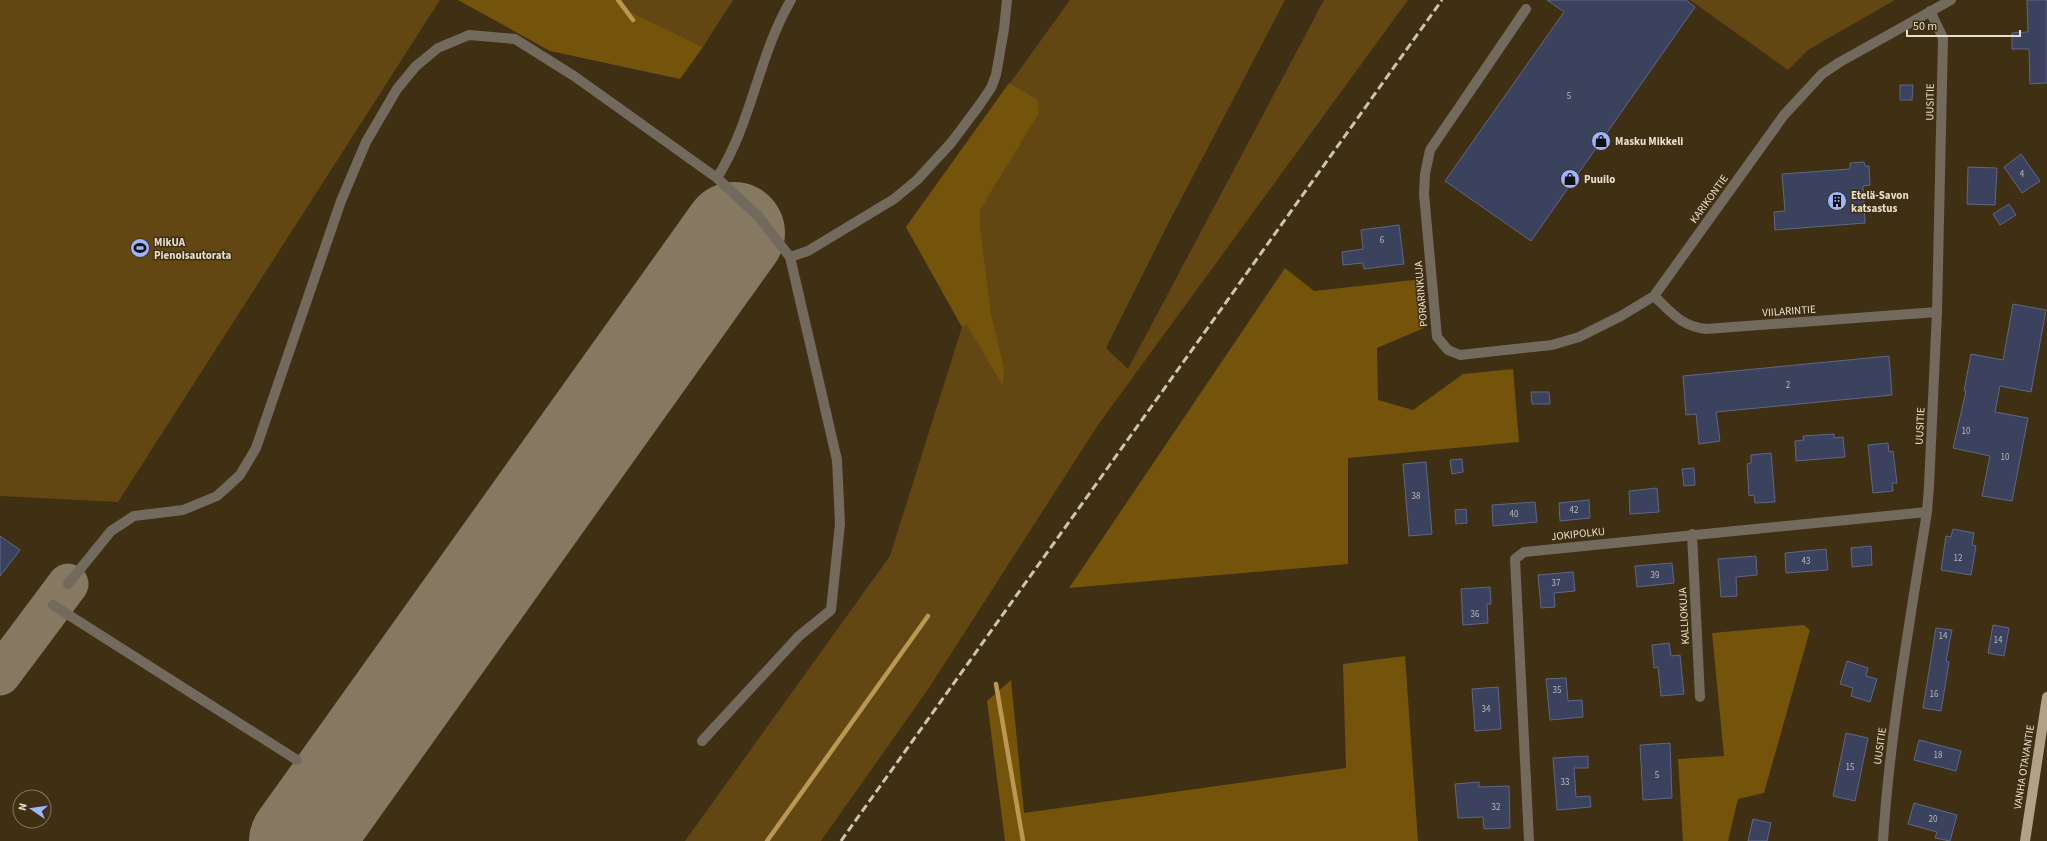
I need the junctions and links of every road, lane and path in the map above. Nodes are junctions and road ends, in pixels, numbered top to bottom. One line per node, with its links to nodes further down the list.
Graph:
1 (791, 0): 7 (street)
2 (1006, 0): 8 (street)
3 (1951, 0): 4 (street, KARIKONTIE)
4 (1940, 2): 6 (street, KARIKONTIE)
5 (1526, 10): 11 (street, PORARINKUJA)
6 (1930, 11): 9 (street, KARIKONTIE); 10 (street, UUSITIE)
7 (717, 178): 8 (street); 14 (street)
8 (790, 257): 18 (street)
9 (1654, 296): 10 (street, VIILARINTIE); 11 (street, KARIKONTIE)
10 (1937, 312): 12 (street, UUSITIE)
11 (1460, 355)
12 (1927, 512): 13 (street, JOKIPOLKU); 21 (street, UUSITIE)
13 (1692, 534): 16 (street, KALLIOKUJA); 20 (street, JOKIPOLKU)
14 (68, 584)
15 (52, 605): 19 (street)
16 (1700, 697)
17 (2047, 697): 22 (main road, VANHA OTAVANTIE)
18 (702, 741)
19 (296, 760)
20 (1529, 841)
21 (1883, 841)
22 (2025, 841)

